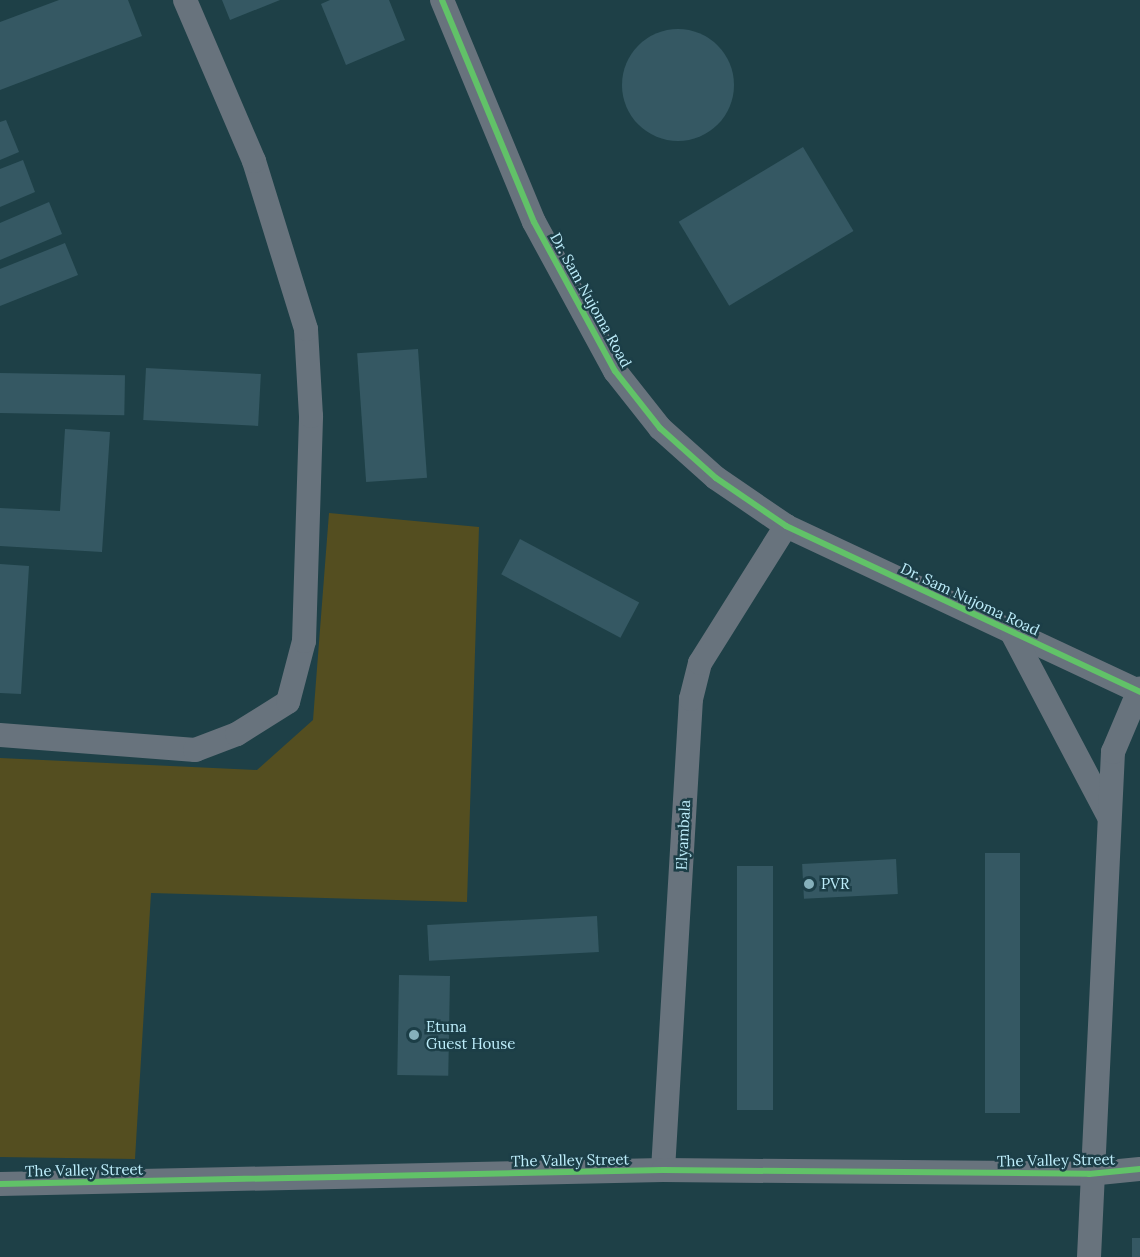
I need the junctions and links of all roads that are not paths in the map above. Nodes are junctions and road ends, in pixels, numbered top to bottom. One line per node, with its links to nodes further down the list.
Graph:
1 (185, 0): 6 (street)
2 (442, 0): 3 (street, Dr. Sam Nujoma Road)
3 (786, 526): 4 (street, Dr. Sam Nujoma Road); 9 (street, Elyambala)
4 (1012, 633): 5 (street, Dr. Sam Nujoma Road); 7 (street)
5 (1140, 690): 7 (street)
6 (0, 735)
7 (1108, 815): 10 (street)
8 (1140, 1169): 10 (street, The Valley Street)
9 (663, 1170): 10 (street, The Valley Street); 11 (street, The Valley Street)
10 (1089, 1174): 12 (street)
11 (0, 1184)
12 (1089, 1257)

